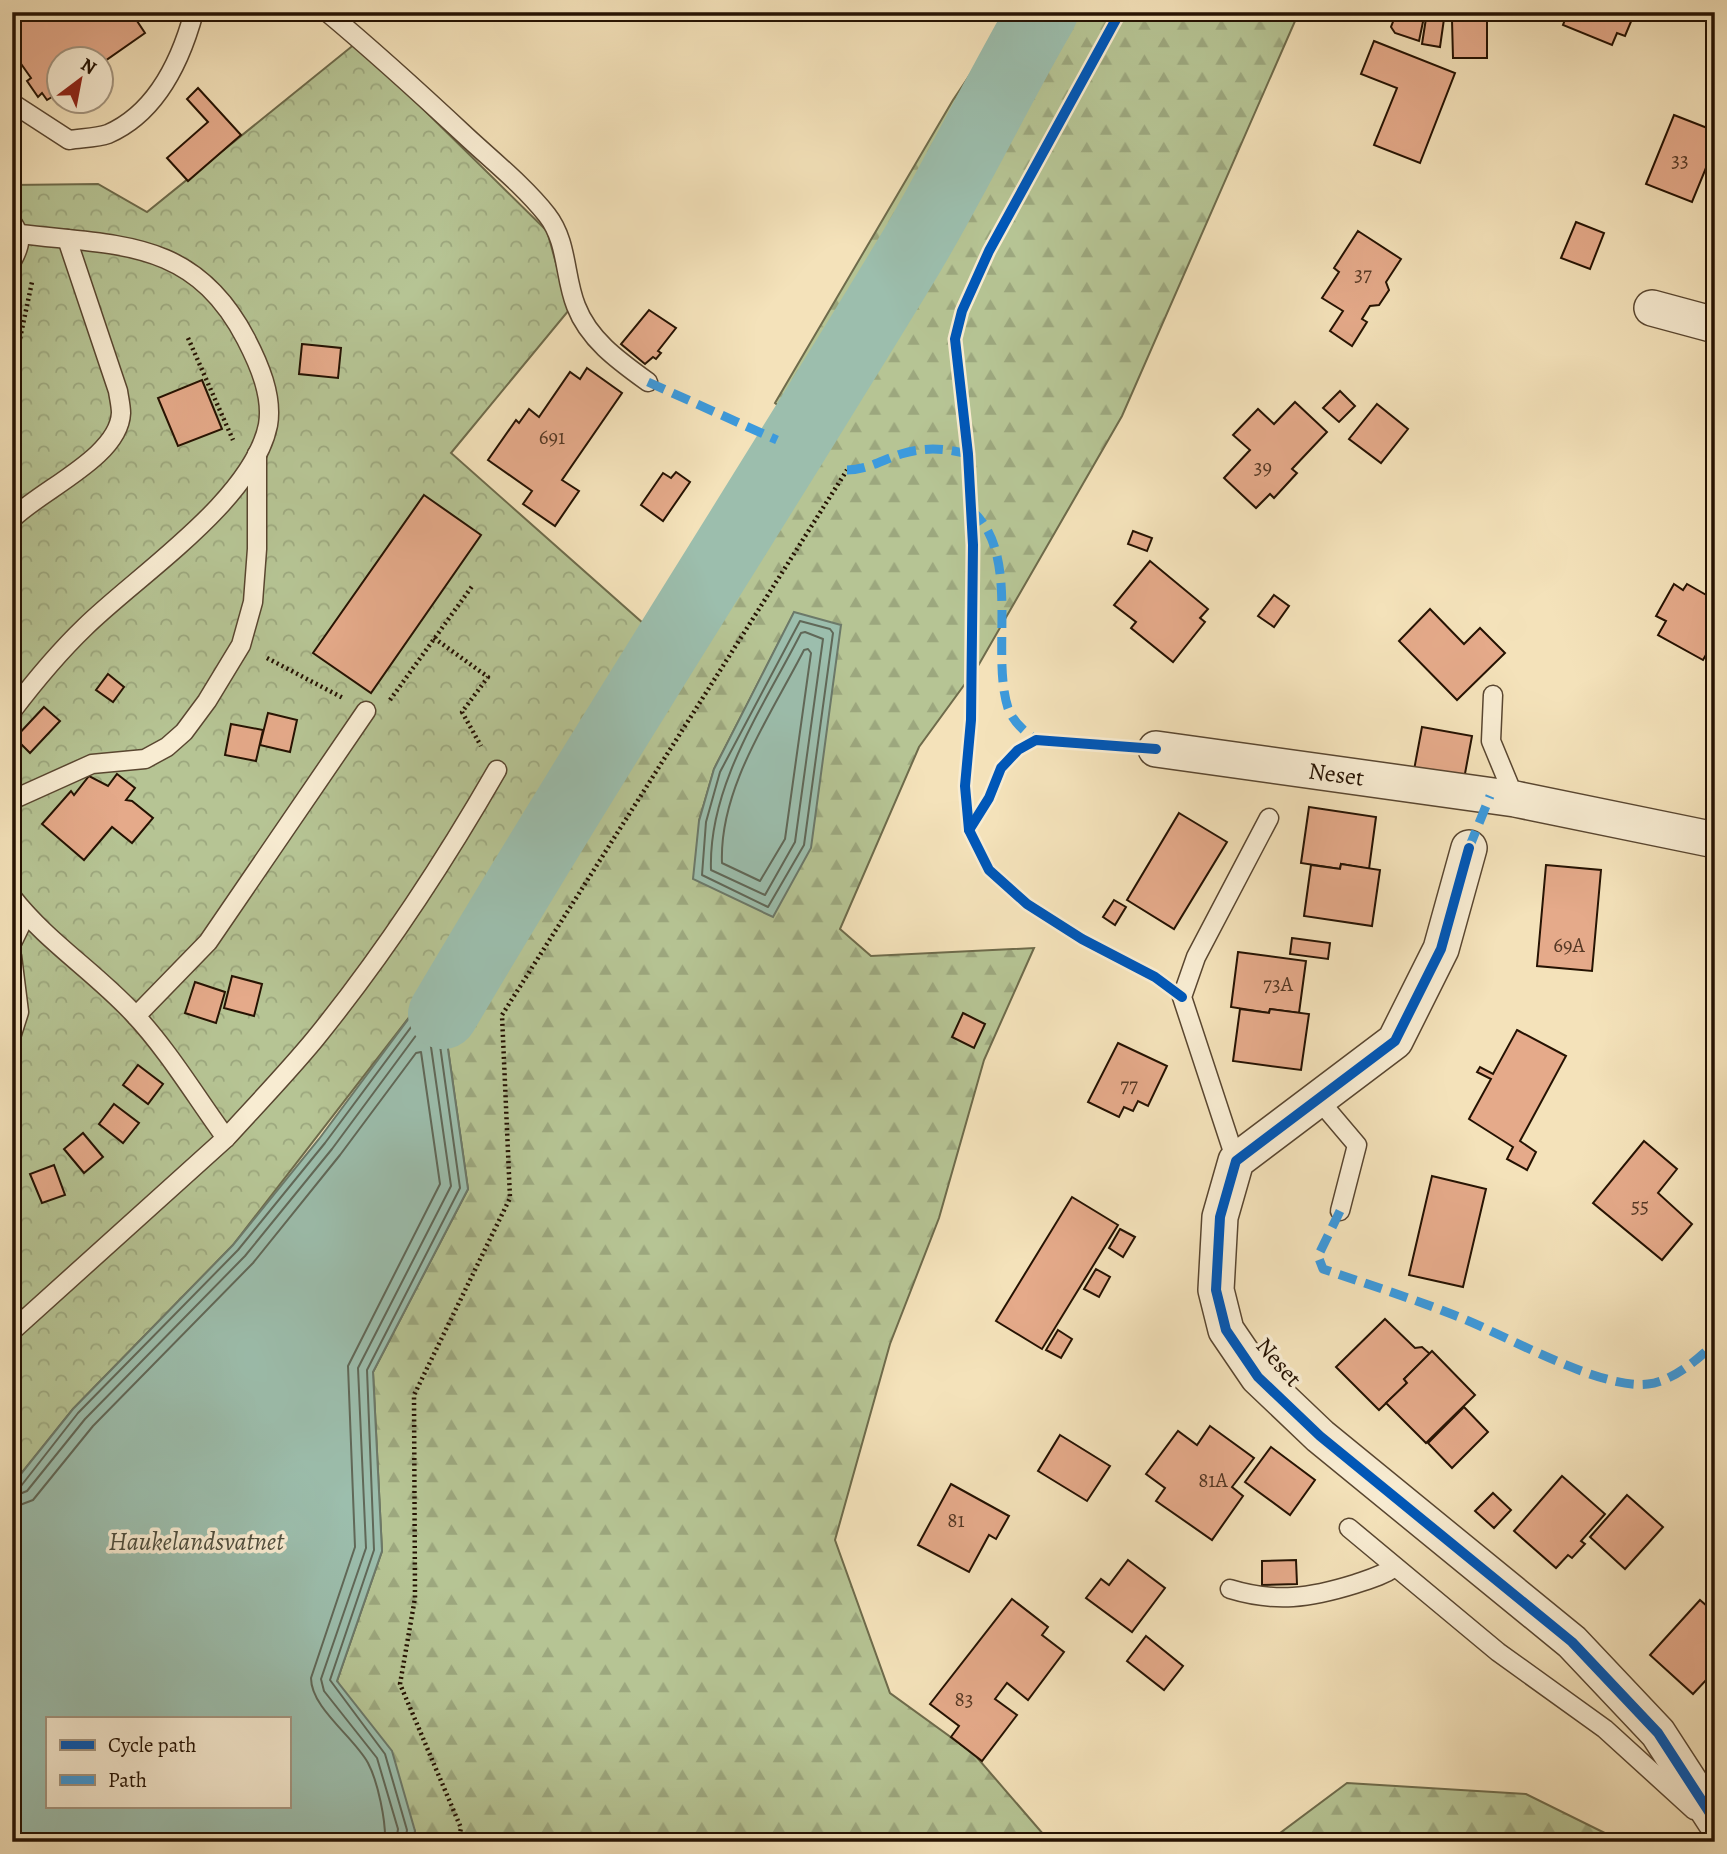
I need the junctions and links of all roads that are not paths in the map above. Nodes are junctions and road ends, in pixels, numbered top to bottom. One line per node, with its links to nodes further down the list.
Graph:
1 (194, 12): 3 (lane)
2 (327, 12): 9 (lane)
3 (12, 103)
4 (16, 228): 5 (lane); 6 (lane)
5 (67, 239): 10 (lane); 11 (lane)
6 (12, 261)
7 (1652, 308): 8 (street)
8 (1715, 325)
9 (648, 382)
10 (257, 454): 13 (lane); 18 (lane)
11 (12, 519)
12 (1493, 695): 17 (lane)
13 (12, 711)
14 (366, 711): 26 (lane)
15 (1156, 749): 17 (street, Neset)
16 (497, 770): 29 (lane)
17 (1516, 799): 20 (street, Neset)
18 (12, 800)
19 (1269, 818): 30 (lane)
20 (1715, 841)
21 (1469, 848): 28 (street)
22 (12, 897): 23 (lane)
23 (26, 914): 24 (lane); 26 (lane)
24 (12, 943)
25 (12, 956): 27 (lane)
26 (136, 1016): 29 (lane)
27 (12, 1034)
28 (1318, 1099): 30 (street); 31 (lane)
29 (226, 1138): 32 (lane)
30 (1236, 1161): 36 (street, Neset)
31 (1340, 1211)
32 (12, 1331)
33 (1349, 1528): 34 (lane)
34 (1395, 1567): 35 (lane); 37 (lane)
35 (1230, 1589)
36 (1715, 1821)
37 (1715, 1828)

